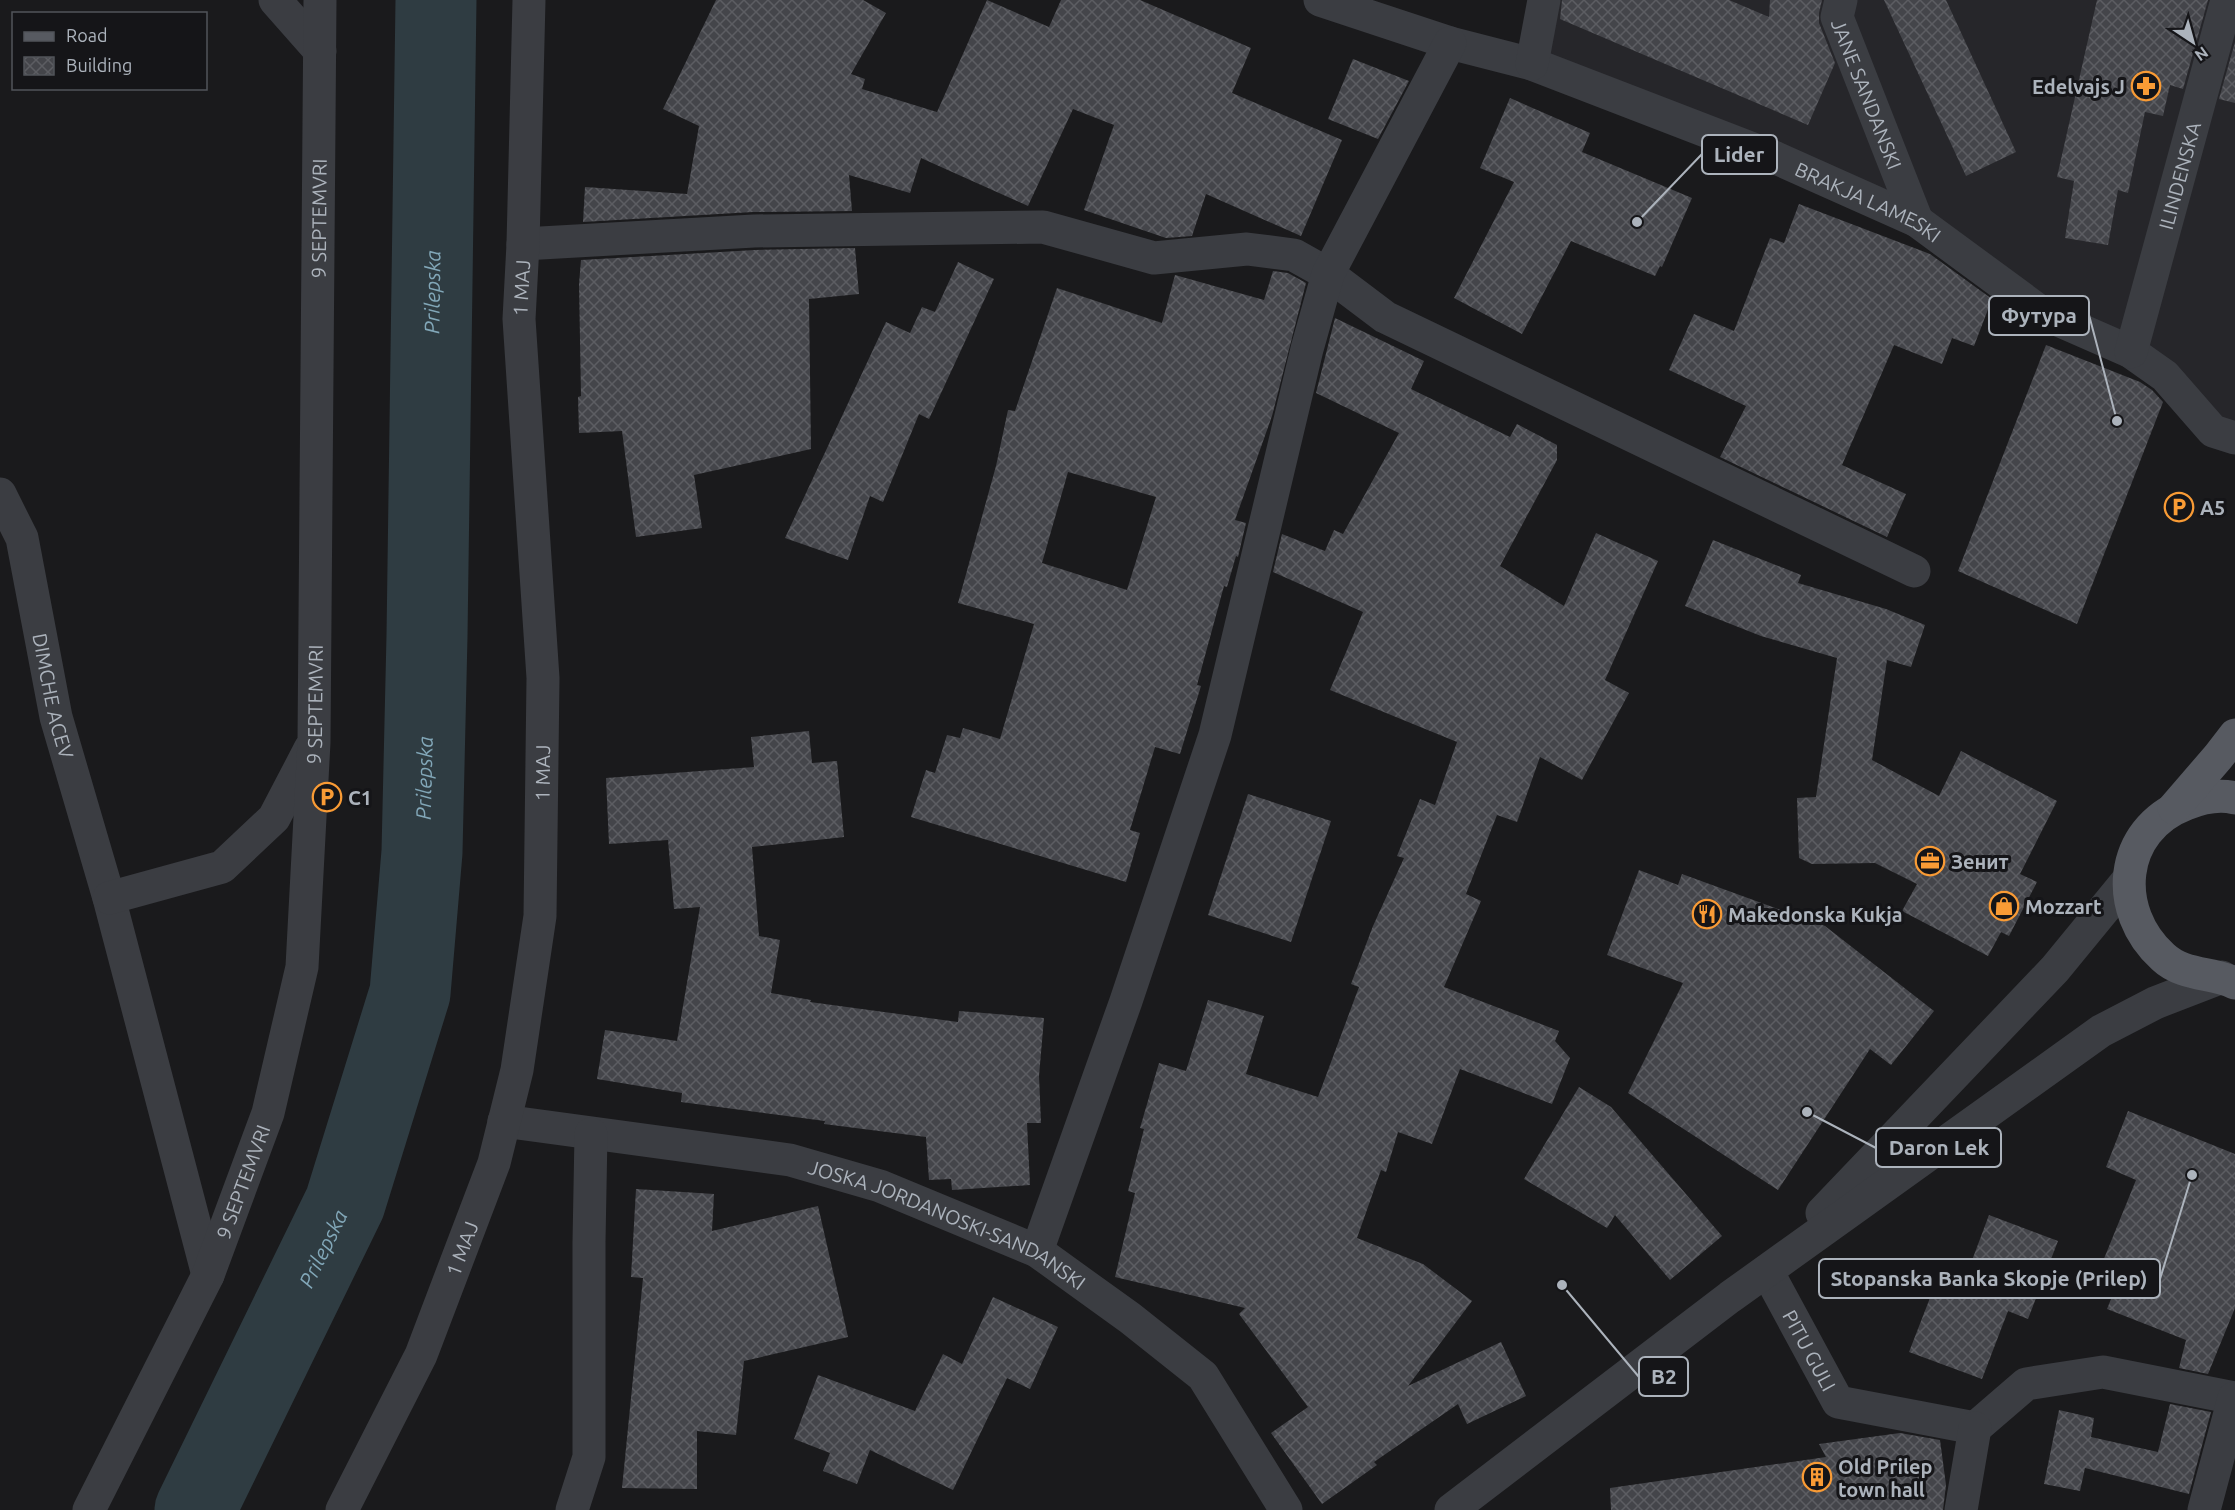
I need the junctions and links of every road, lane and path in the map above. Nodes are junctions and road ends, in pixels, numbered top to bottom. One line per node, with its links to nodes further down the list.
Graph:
1 (275, 0): 9 (street)
2 (320, 0): 9 (street, 9 SEPTEMVRI)
3 (529, 0): 12 (street, 1 MAJ)
4 (1320, 0): 8 (street, BRAKJA LAMESKI)
5 (1544, 0): 10 (street)
6 (1841, 0): 11 (street, JANE SANDANSKI)
7 (2227, 0): 14 (street, ILINDENSKA)
8 (1450, 44): 10 (street, BRAKJA LAMESKI); 13 (street)
9 (320, 51): 19 (street, 9 SEPTEMVRI)
10 (1532, 64): 11 (street, BRAKJA LAMESKI)
11 (1917, 221): 14 (street, BRAKJA LAMESKI)
12 (524, 244): 13 (street); 25 (street, 1 MAJ)
13 (1328, 274): 17 (street); 27 (street)
14 (2131, 352): 15 (street, BRAKJA LAMESKI)
15 (2235, 438)
16 (0, 494): 23 (street, DIMCHE ACEV)
17 (1914, 571)
18 (2235, 735): 21 (main road)
19 (314, 742): 23 (street); 29 (street, 9 SEPTEMVRI)
20 (2235, 798): 21 (main road)
21 (2173, 809): 22 (main road)
22 (2128, 880): 24 (main road); 28 (street)
23 (109, 898): 29 (street, DIMCHE ACEV)
24 (2231, 978): 28 (street)
25 (504, 1121): 26 (street, JOSKA JORDANOSKI-SANDANSKI); 33 (street, 1 MAJ)
26 (591, 1134): 27 (street, JOSKA JORDANOSKI-SANDANSKI); 34 (street)
27 (1037, 1251): 35 (street, JOSKA JORDANOSKI-SANDANSKI)
28 (1767, 1271): 31 (street, PITU GULI); 36 (street)
29 (208, 1275): 32 (street, 9 SEPTEMVRI)
30 (2234, 1398): 31 (street); 38 (street)
31 (1975, 1428): 37 (street)
32 (89, 1510)
33 (342, 1510)
34 (572, 1510)
35 (1286, 1510)
36 (1451, 1510)
37 (1961, 1510)
38 (2204, 1510)

